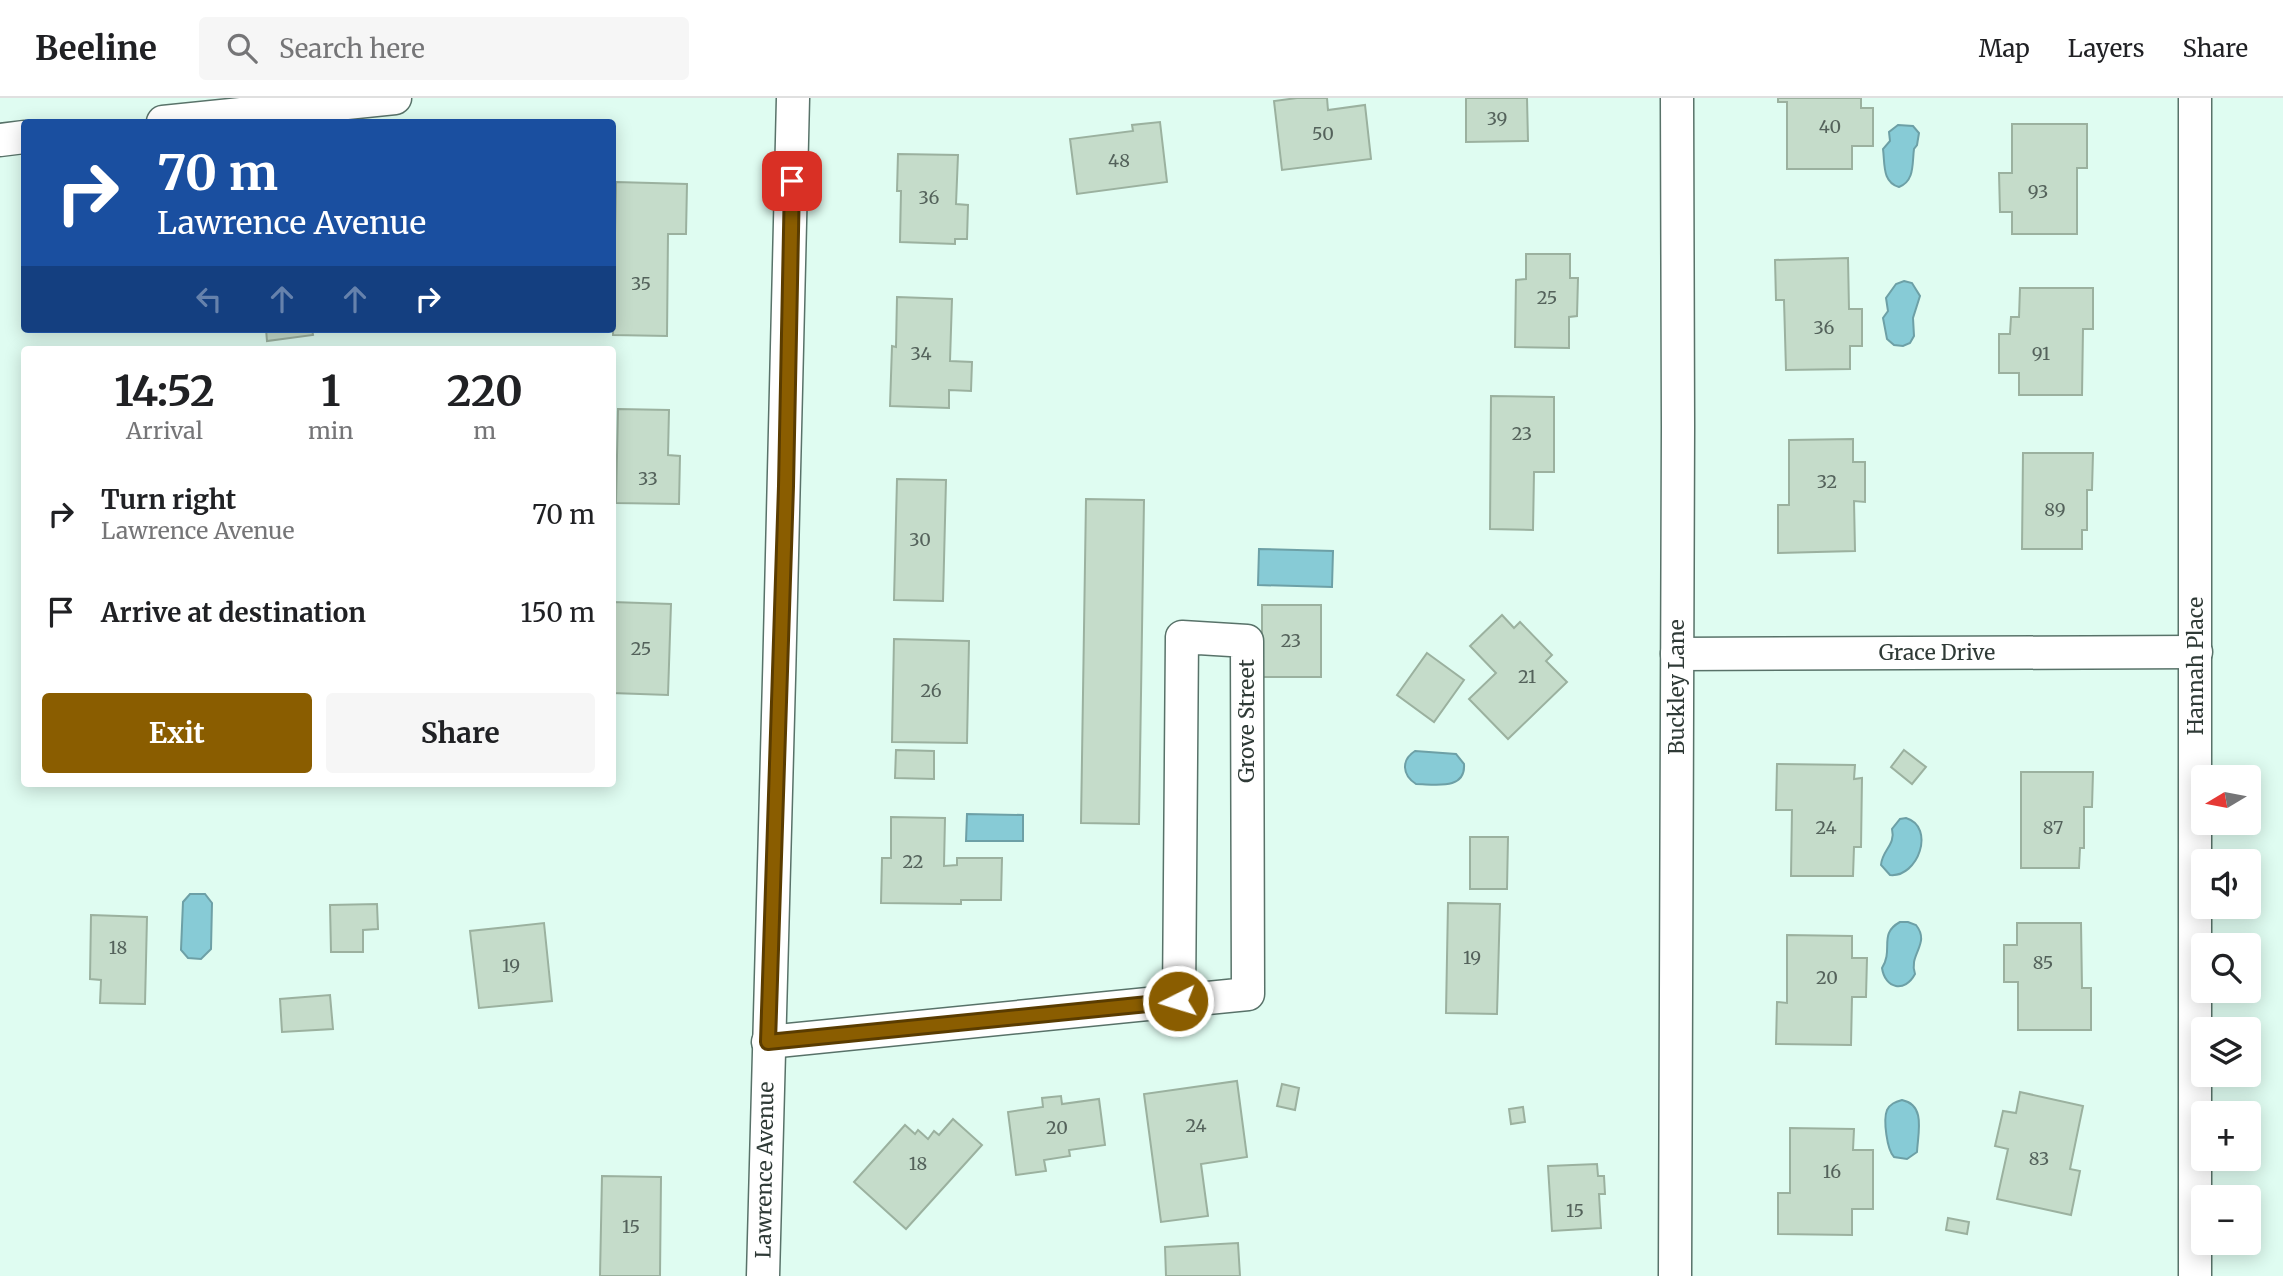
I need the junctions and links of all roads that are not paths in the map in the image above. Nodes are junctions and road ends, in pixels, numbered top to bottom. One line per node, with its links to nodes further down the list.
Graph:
1 (395, 98): 5 (street)
2 (793, 98): 11 (street, Lawrence Avenue)
3 (1677, 98): 9 (street, Buckley Lane)
4 (2195, 98): 8 (street, Hannah Place)
5 (192, 119)
6 (21, 137): 7 (street)
7 (0, 140)
8 (2196, 652): 9 (street, Grace Drive); 14 (street, Hannah Place)
9 (1677, 654): 13 (street, Buckley Lane)
10 (1178, 1001): 10 (street, Grove Street); 11 (street, Grove Street)
11 (768, 1042): 12 (street, Lawrence Avenue)
12 (763, 1276)
13 (1675, 1276)
14 (2195, 1276)

